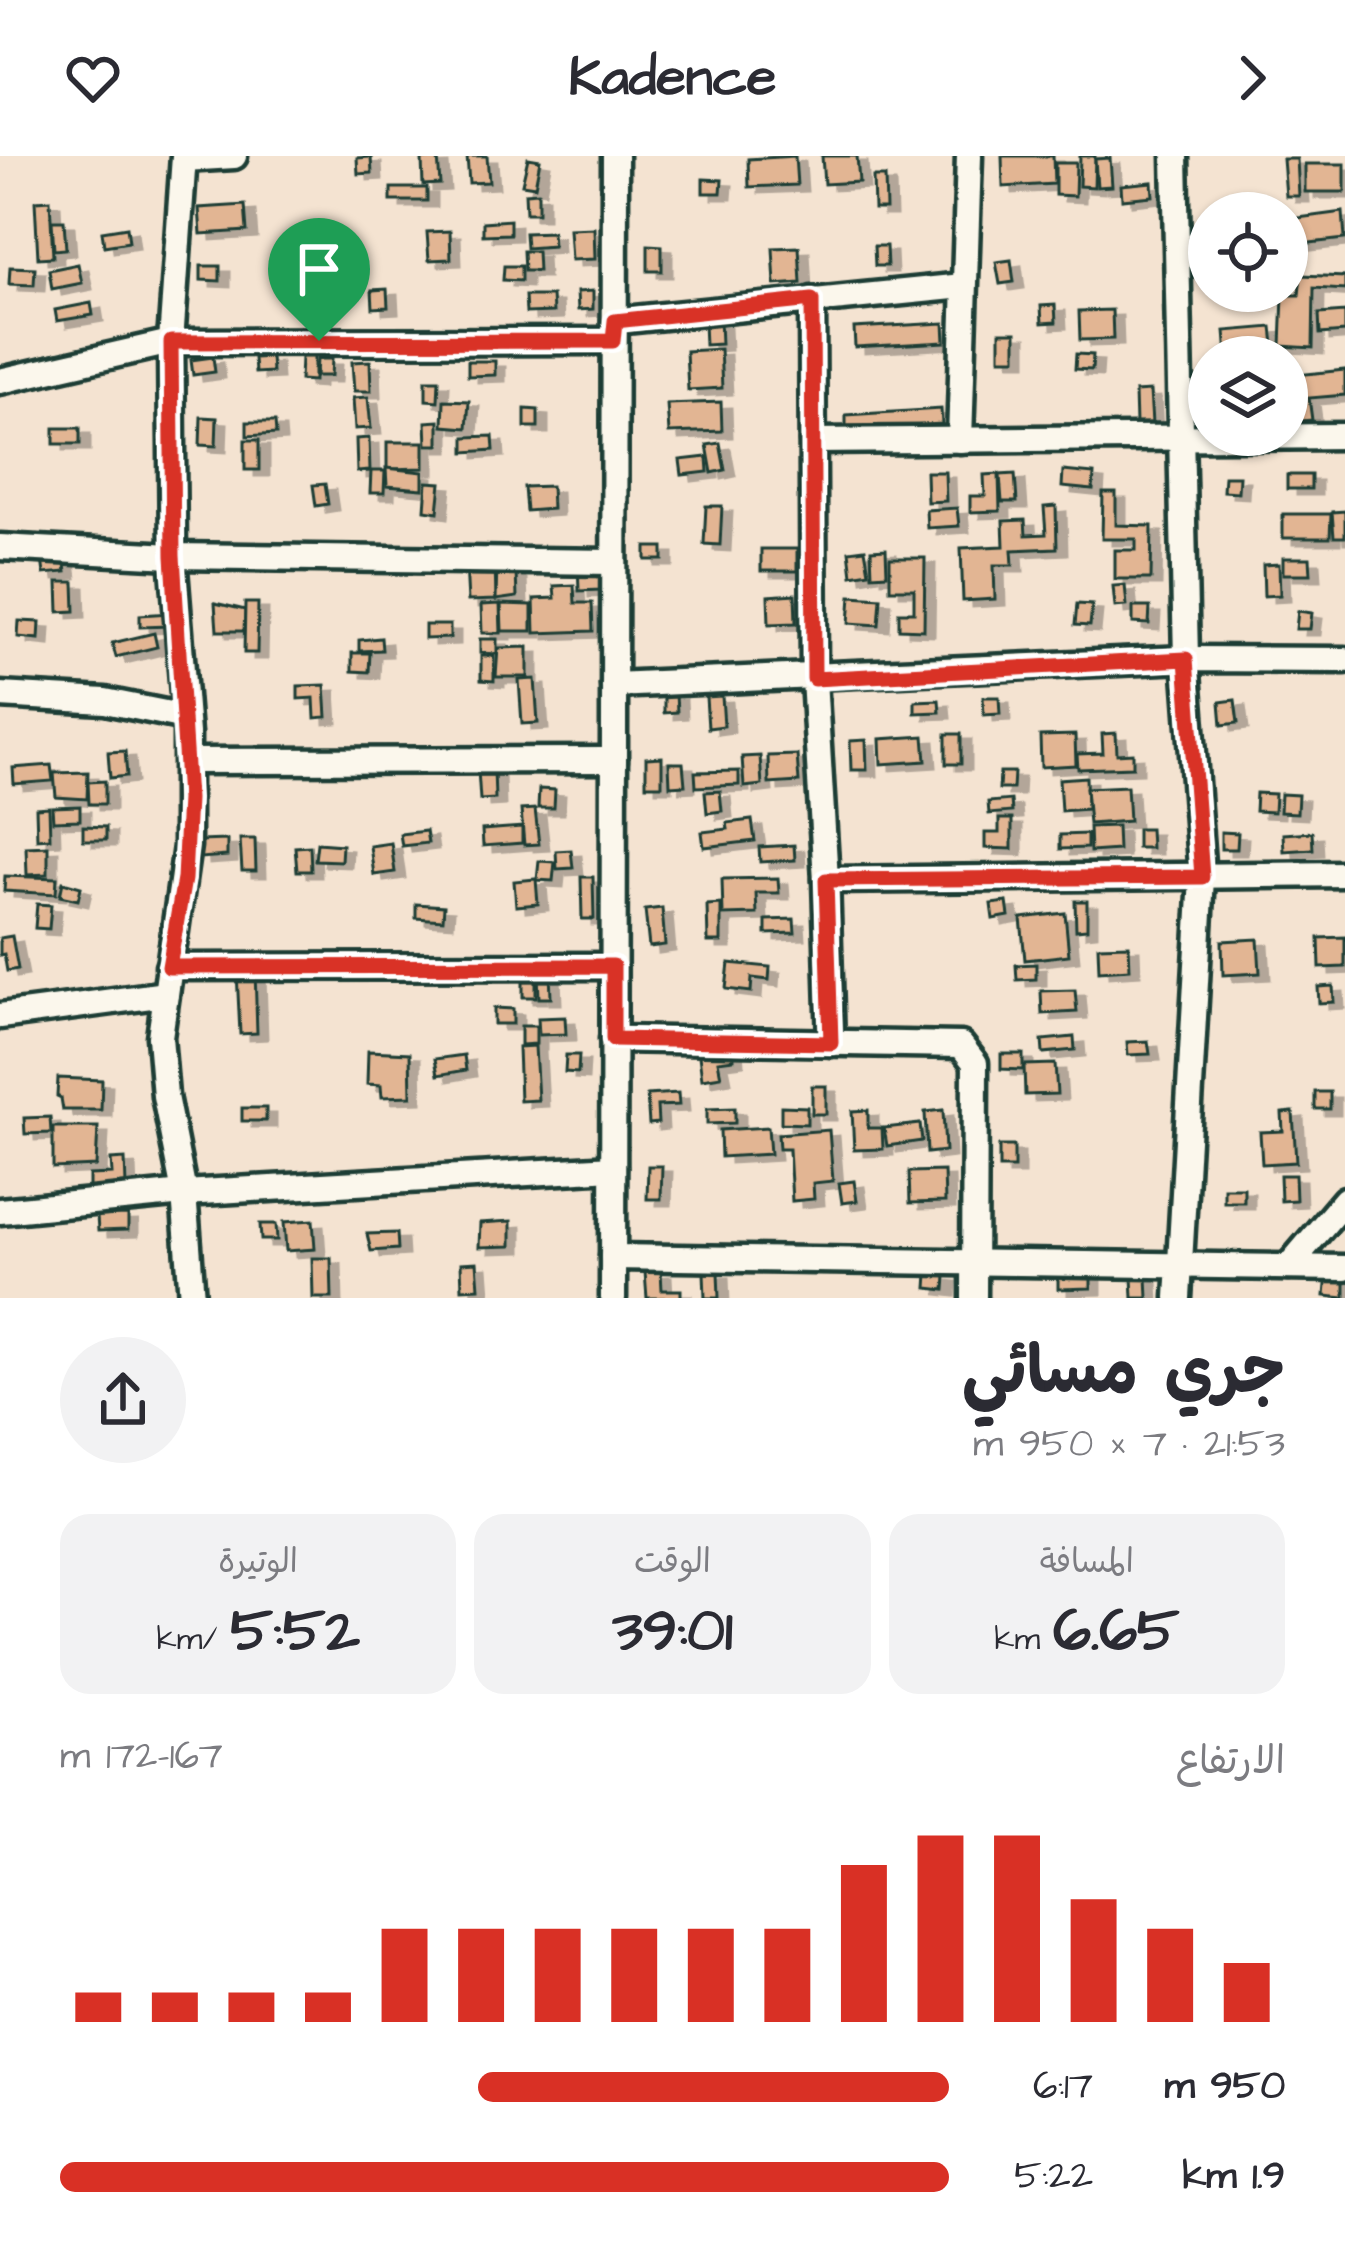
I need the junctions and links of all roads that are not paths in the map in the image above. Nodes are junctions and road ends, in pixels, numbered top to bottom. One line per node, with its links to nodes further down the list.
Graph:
1 (234, 156): 5 (street)
2 (615, 156): 8 (street)
3 (969, 156): 6 (street)
4 (1175, 156): 12 (street)
5 (184, 157): 9 (street)
6 (963, 286): 7 (street); 13 (street)
7 (812, 300): 8 (street); 14 (street)
8 (614, 331): 9 (street); 17 (street)
9 (171, 342): 10 (street); 16 (street)
10 (0, 382)
11 (1345, 436): 12 (street)
12 (1179, 437): 13 (street); 18 (street)
13 (960, 440): 14 (street)
14 (814, 441): 20 (street)
15 (0, 547): 16 (street)
16 (173, 556): 17 (street); 23 (street)
17 (614, 562): 21 (street)
18 (1186, 659): 19 (street); 20 (street); 27 (street)
19 (1345, 660)
20 (814, 679): 21 (street); 28 (street)
21 (614, 686): 24 (street)
22 (0, 695): 23 (street)
23 (185, 718): 25 (street)
24 (614, 760): 25 (street); 29 (street)
25 (188, 761): 30 (street)
26 (1345, 874): 27 (street)
27 (1202, 877): 28 (street); 41 (street)
28 (826, 880): 34 (street)
29 (613, 966): 30 (street); 33 (street)
30 (169, 967): 31 (street)
31 (166, 994): 32 (street); 36 (street)
32 (0, 1016)
33 (613, 1039): 34 (street); 35 (street)
34 (831, 1043): 40 (street)
35 (613, 1168): 36 (street); 39 (street)
36 (184, 1193): 38 (street); 44 (street)
37 (1345, 1200): 42 (street)
38 (0, 1210)
39 (613, 1257): 40 (street); 45 (street)
40 (975, 1262): 41 (street); 46 (street)
41 (1178, 1266): 42 (street); 47 (street)
42 (1288, 1267): 43 (street)
43 (1345, 1268)
44 (192, 1298)
45 (613, 1298)
46 (974, 1298)
47 (1178, 1298)

